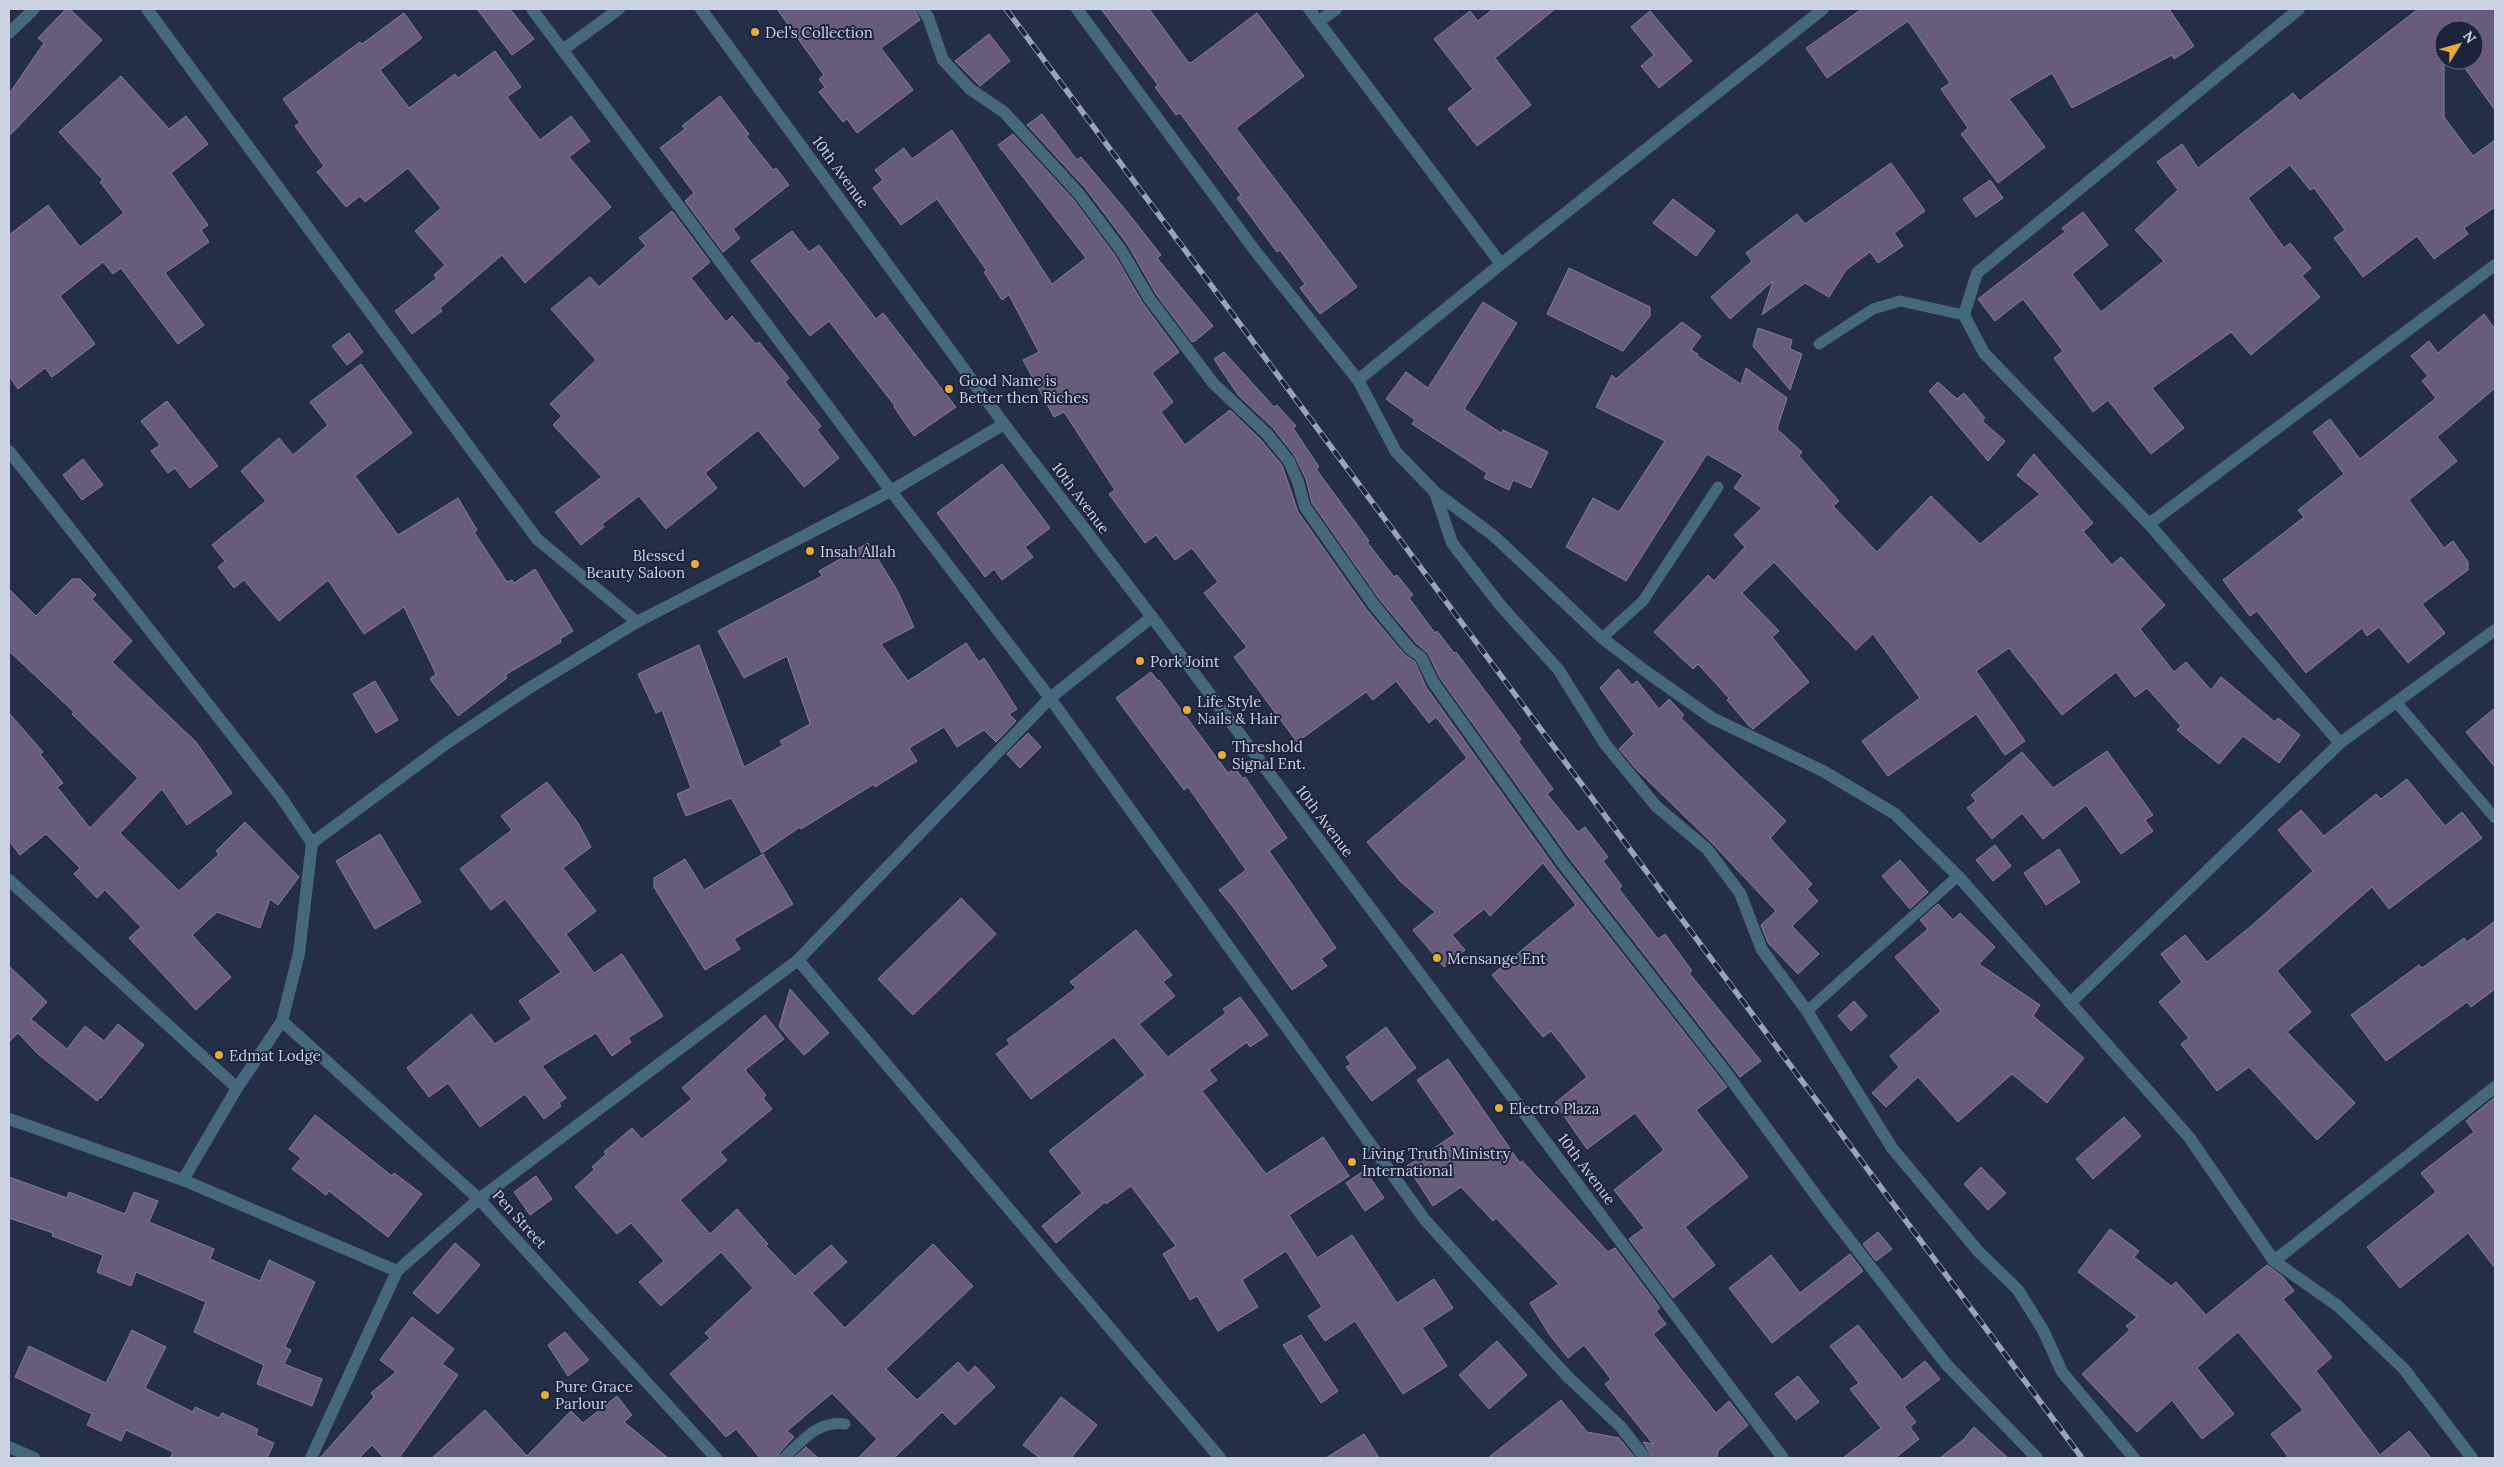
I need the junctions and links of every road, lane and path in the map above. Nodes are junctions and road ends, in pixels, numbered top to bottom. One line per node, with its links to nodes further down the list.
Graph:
1 (34, 9): 13 (street)
2 (147, 9): 27 (street)
3 (532, 9): 14 (street)
4 (619, 9): 14 (street)
5 (701, 9): 20 (street, 10th Avenue)
6 (922, 9): 57 (street)
7 (1077, 9): 19 (street)
8 (1309, 9): 12 (street)
9 (1336, 9): 12 (street)
10 (1823, 9): 15 (street)
11 (2300, 9): 17 (street)
12 (1319, 21): 15 (street)
13 (9, 33)
14 (564, 49): 23 (street)
15 (1501, 264): 19 (street)
16 (2495, 265): 25 (street)
17 (1964, 315): 18 (lane); 25 (street)
18 (1819, 344)
19 (1358, 380): 24 (street)
20 (1004, 424): 23 (street); 26 (street, 10th Avenue)
21 (9, 451): 34 (street)
22 (1718, 487): 29 (lane)
23 (891, 491): 27 (street); 30 (street)
24 (1436, 492): 29 (street); 39 (street)
25 (2149, 524): 32 (street)
26 (1152, 617): 30 (street); 56 (street, 10th Avenue)
27 (637, 622): 34 (street)
28 (2495, 630): 31 (street)
29 (1602, 638): 35 (street)
30 (1050, 698): 37 (street); 55 (street)
31 (2396, 702): 32 (street); 33 (lane)
32 (2340, 743): 38 (street)
33 (2495, 818)
34 (312, 843): 40 (street)
35 (1958, 876): 38 (street); 39 (lane)
36 (9, 880): 42 (street)
37 (798, 960): 45 (street); 54 (street)
38 (2070, 1003): 46 (street)
39 (1807, 1011): 58 (street)
40 (282, 1021): 42 (street); 45 (street, Pen Street)
41 (2495, 1087): 46 (street)
42 (237, 1088): 44 (street)
43 (9, 1118): 44 (street)
44 (182, 1180): 47 (street)
45 (480, 1199): 47 (street); 52 (street, Pen Street)
46 (2274, 1261): 59 (street)
47 (397, 1271): 51 (street)
48 (845, 1424): 53 (lane)
49 (9, 1448): 50 (street)
50 (34, 1458)
51 (311, 1458)
52 (716, 1458)
53 (784, 1458)
54 (1220, 1458)
55 (1645, 1458)
56 (1783, 1458)
57 (2037, 1458)
58 (2134, 1458)
59 (2472, 1458)

